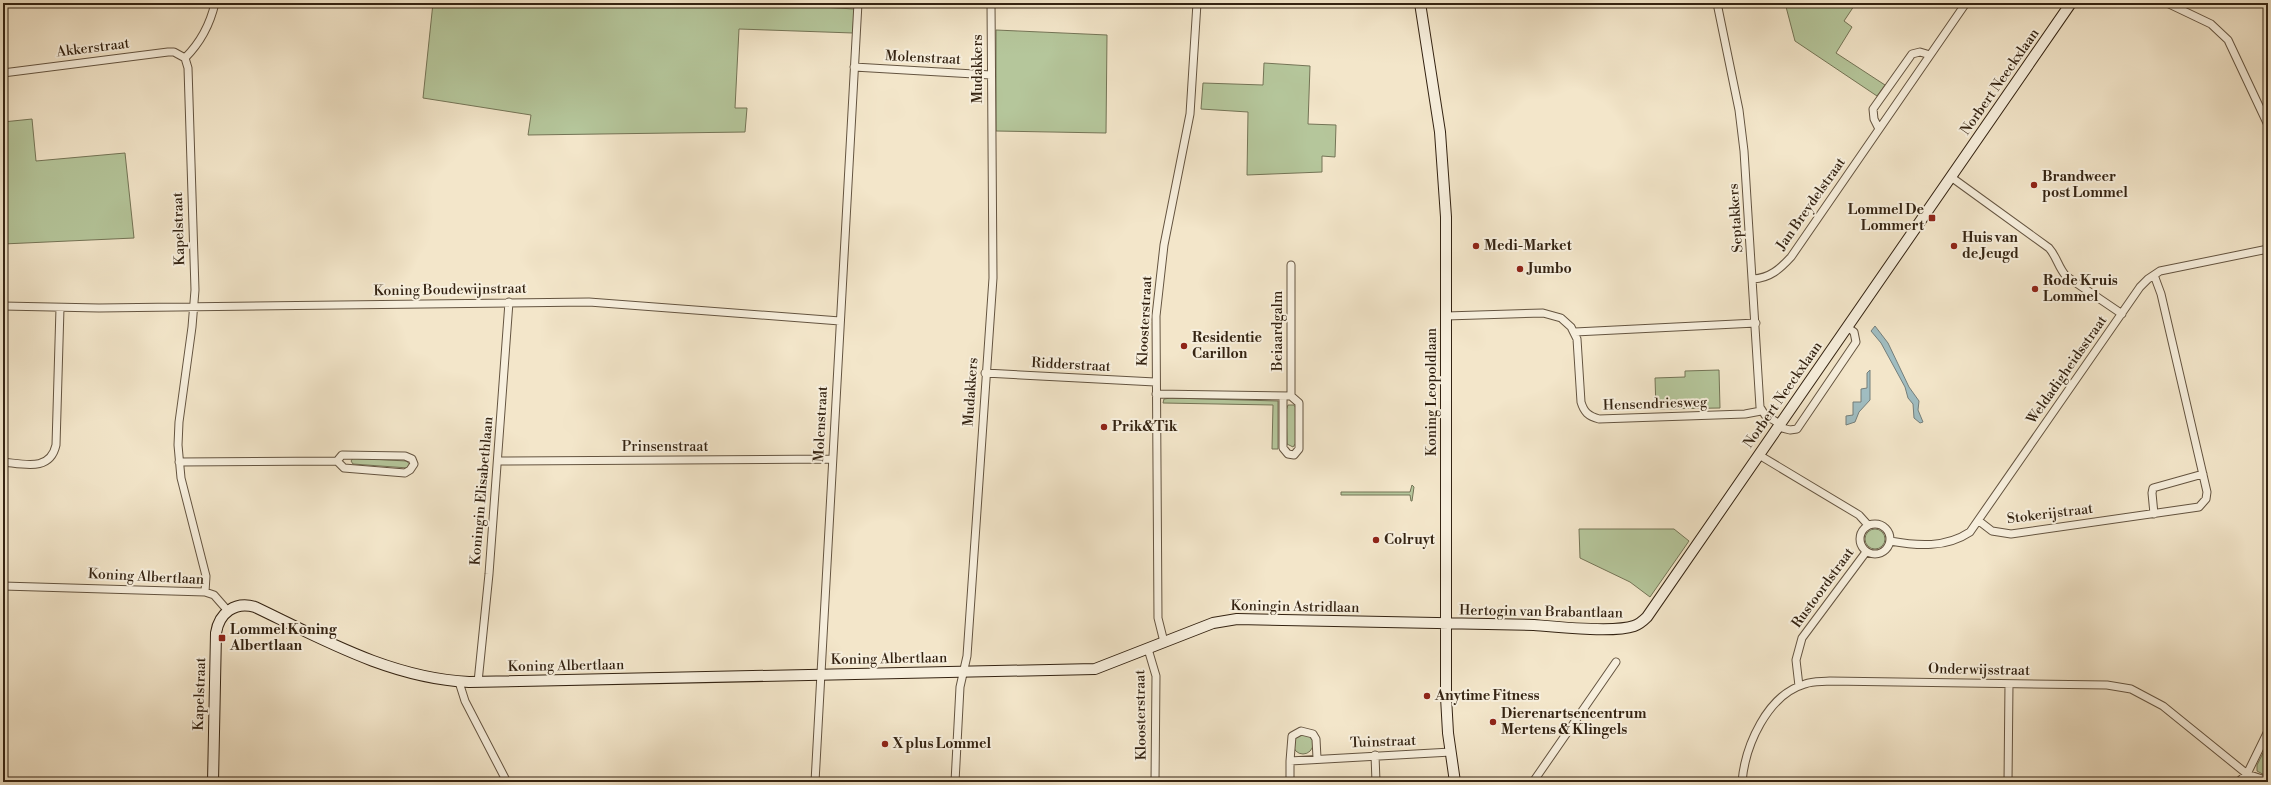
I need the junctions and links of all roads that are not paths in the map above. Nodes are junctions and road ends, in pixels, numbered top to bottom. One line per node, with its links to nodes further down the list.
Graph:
1 (215, 3): 11 (street)
2 (858, 3): 12 (street, Molenstraat)
3 (991, 3): 14 (street, Mudakkers)
4 (1197, 3): 33 (street, Kloosterstraat)
5 (1420, 3): 27 (main road, Koning Leopoldlaan)
6 (1717, 3): 21 (street, Septakkers)
7 (1966, 3): 10 (street, Jan Breydelstraat)
8 (2071, 3): 17 (main road, Norbert Neeckxlaan)
9 (2167, 3): 15 (street)
10 (1930, 55): 16 (street, Jan Breydelstraat); 16 (street)
11 (185, 58): 13 (street, Akkerstraat); 24 (street, Kapelstraat)
12 (854, 67): 14 (street, Molenstraat); 28 (street, Molenstraat)
13 (3, 73)
14 (991, 75): 32 (street, Mudakkers)
15 (2268, 125)
16 (1879, 129): 21 (street, Jan Breydelstraat)
17 (1951, 178): 26 (street); 30 (main road, Norbert Neeckxlaan)
18 (2268, 250): 20 (street, Weldadigheidsstraat)
19 (1291, 265): 36 (street, Beiaardgalm)
20 (2154, 275): 26 (street, Weldadigheidsstraat); 45 (street, Stokerijstraat)
21 (1753, 279): 29 (street, Septakkers)
22 (509, 302): 24 (street, Koning Boudewijnstraat); 28 (street, Koning Boudewijnstraat); 42 (street, Koningin Elisabethlaan)
23 (3, 306): 25 (street, Koning Boudewijnstraat)
24 (193, 307): 25 (street, Koning Boudewijnstraat); 44 (street, Kapelstraat)
25 (60, 308): 43 (street)
26 (2122, 314): 47 (street, Weldadigheidsstraat)
27 (1446, 316): 31 (street); 54 (main road, Koning Leopoldlaan)
28 (840, 320): 40 (street, Molenstraat)
29 (1756, 323): 31 (street); 37 (street, Septakkers)
30 (1848, 327): 38 (main road, Norbert Neeckxlaan); 38 (street)
31 (1575, 332): 37 (street, Hensendriesweg)
32 (985, 373): 33 (street, Ridderstraat); 59 (street, Mudakkers)
33 (1155, 382): 34 (street, Kloosterstraat)
34 (1156, 394): 35 (street); 56 (street, Kloosterstraat)
35 (1283, 396): 36 (street); 36 (street, Beiaardgalm)
36 (1291, 396)
37 (1761, 411): 38 (street)
38 (1779, 425): 39 (main road, Norbert Neeckxlaan)
39 (1759, 455): 48 (street); 55 (main road, Norbert Neeckxlaan)
40 (832, 459): 42 (street, Prinsenstraat); 60 (street, Molenstraat)
41 (337, 461): 41 (street); 44 (street)
42 (498, 461): 62 (street, Koningin Elisabethlaan)
43 (3, 462)
44 (179, 462): 52 (street, Kapelstraat)
45 (2203, 474): 46 (street); 46 (street, Stokerijstraat)
46 (2154, 514): 47 (street, Stokerijstraat)
47 (1979, 521): 49 (street)
48 (1868, 525): 49 (street); 50 (street)
49 (1890, 541): 50 (street)
50 (1866, 552): 64 (street, Rustoordstraat)
51 (3, 586): 52 (street, Koning Albertlaan)
52 (205, 592): 53 (street, Koning Albertlaan)
53 (228, 611): 61 (main road, Koning Albertlaan); 72 (main road, Kapelstraat)
54 (1446, 624): 55 (main road, Hertogin van Brabantlaan); 56 (main road, Koningin Astridlaan); 66 (main road, Koning Leopoldlaan)
55 (1636, 626)
56 (1164, 642): 57 (main road, Koningin Astridlaan)
57 (1148, 649): 59 (main road, Koning Albertlaan); 76 (street, Kloosterstraat)
58 (1616, 662): 80 (street)
59 (963, 671): 60 (main road, Koning Albertlaan); 75 (street, Mudakkers)
60 (821, 675): 62 (main road, Koning Albertlaan); 74 (street, Molenstraat)
61 (459, 682): 62 (main road, Koning Albertlaan); 73 (street)
62 (478, 682)
63 (2009, 684): 64 (street, Onderwijsstraat); 70 (street, Onderwijsstraat); 82 (street)
64 (1799, 686): 81 (street, Onderwijsstraat)
65 (2268, 731): 70 (street)
66 (1451, 752): 67 (street, Tuinstraat); 79 (main road, Koning Leopoldlaan)
67 (1375, 755): 68 (street, Tuinstraat); 78 (street)
68 (1317, 758): 69 (street, Tuinstraat); 69 (street)
69 (1290, 761): 77 (street)
70 (2247, 774): 71 (street); 83 (street)
71 (2268, 781)
72 (213, 782)
73 (507, 782)
74 (815, 782)
75 (955, 782)
76 (1155, 782)
77 (1290, 782)
78 (1376, 782)
79 (1456, 782)
80 (1533, 782)
81 (1742, 782)
82 (2008, 782)
83 (2238, 782)

